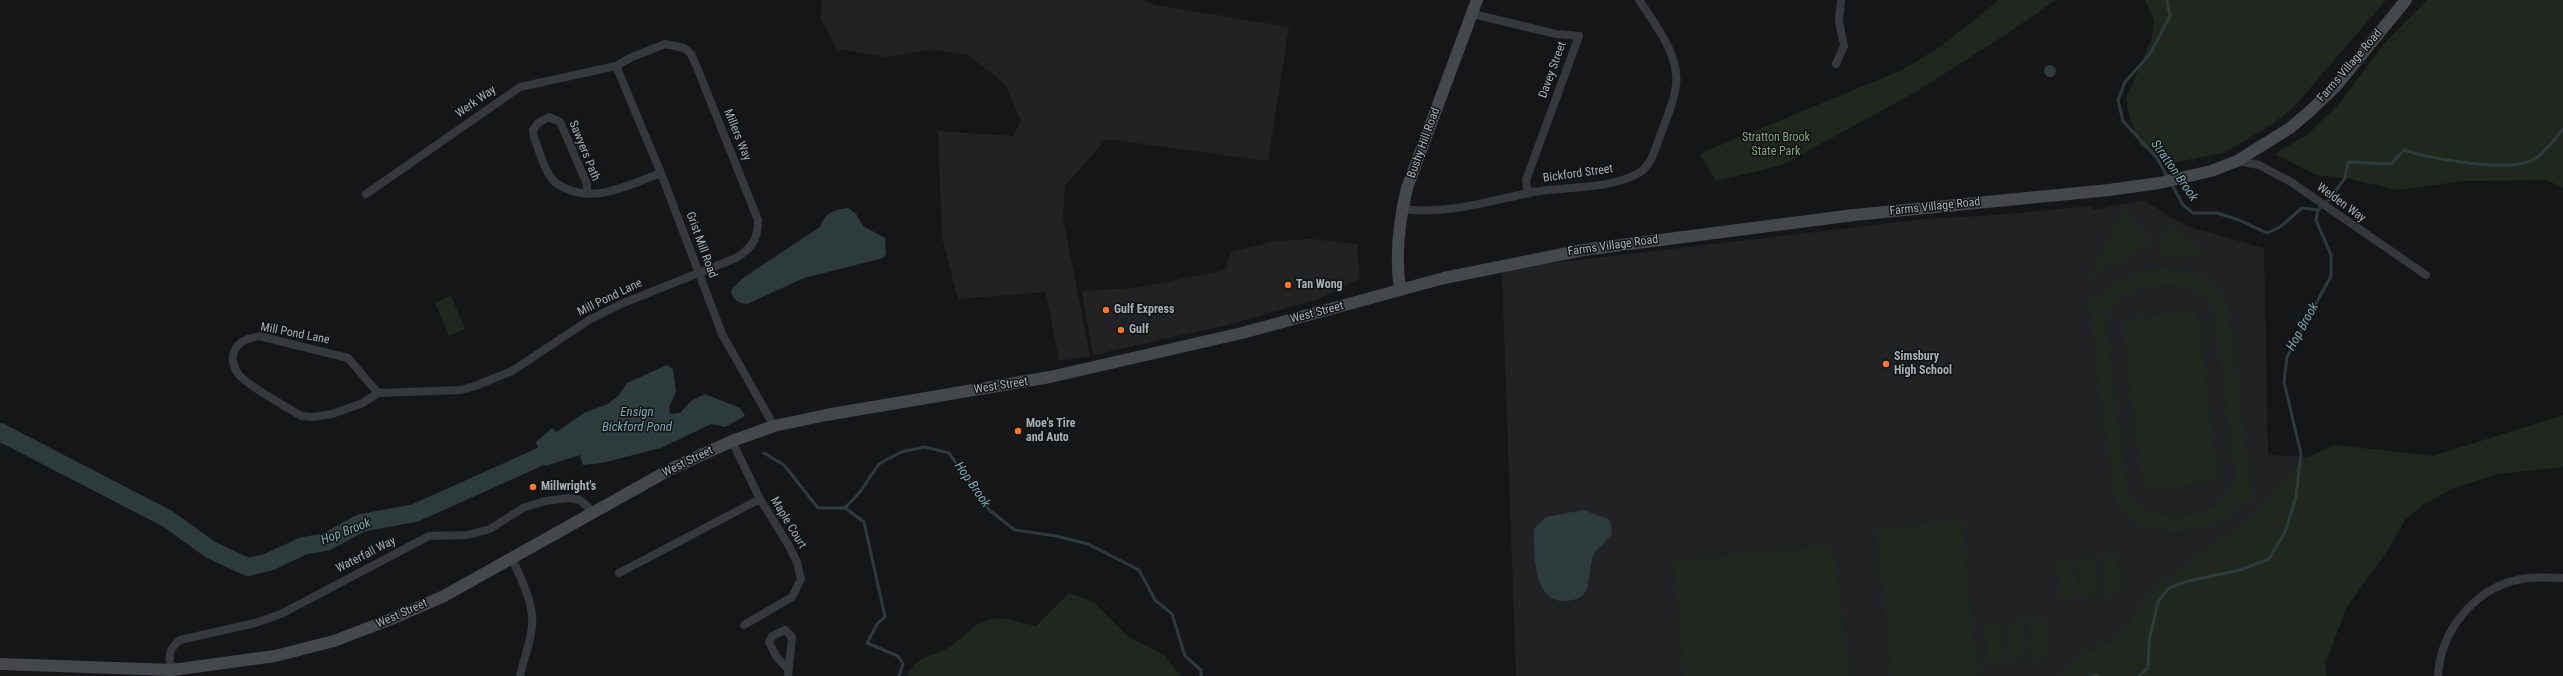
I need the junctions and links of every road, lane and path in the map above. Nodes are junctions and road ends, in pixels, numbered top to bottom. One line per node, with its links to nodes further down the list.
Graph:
1 (1477, 0): 5 (main road, Bushy Hill Road)
2 (1639, 0): 12 (street, Bickford Street)
3 (1841, 0): 6 (street)
4 (2406, 0): 8 (main road, Farms Village Road)
5 (1473, 14): 12 (street, Davey Street); 13 (main road, Bushy Hill Road)
6 (1836, 64)
7 (616, 66): 9 (street, Grist Mill Road); 10 (street, Werk Way); 14 (street, Millers Way)
8 (2237, 161): 15 (street, Welden Way); 16 (main road, Farms Village Road)
9 (661, 173): 11 (street, Sawyers Path); 14 (street, Grist Mill Road)
10 (366, 194)
11 (588, 194): 11 (street, Sawyers Path)
12 (1528, 194): 13 (street, Bickford Street)
13 (1402, 209): 16 (main road, Bushy Hill Road)
14 (698, 273): 17 (street, Mill Pond Lane); 18 (street, Grist Mill Road)
15 (2426, 275)
16 (1400, 290): 18 (main road, West Street)
17 (378, 393): 17 (street, Mill Pond Lane)
18 (774, 426): 19 (main road, West Street)
19 (732, 441): 20 (street, Maple Court); 21 (main road, West Street)
20 (760, 499): 23 (street, Maple Court); 25 (street, Maple Court)
21 (593, 512): 22 (main road, West Street); 27 (street, Waterfall Way)
22 (512, 559): 27 (main road, West Street); 28 (street)
23 (619, 573)
24 (2563, 578): 29 (street)
25 (744, 625)
26 (0, 664): 27 (main road, West Street)
27 (173, 673)
28 (520, 676)
29 (2438, 676)

